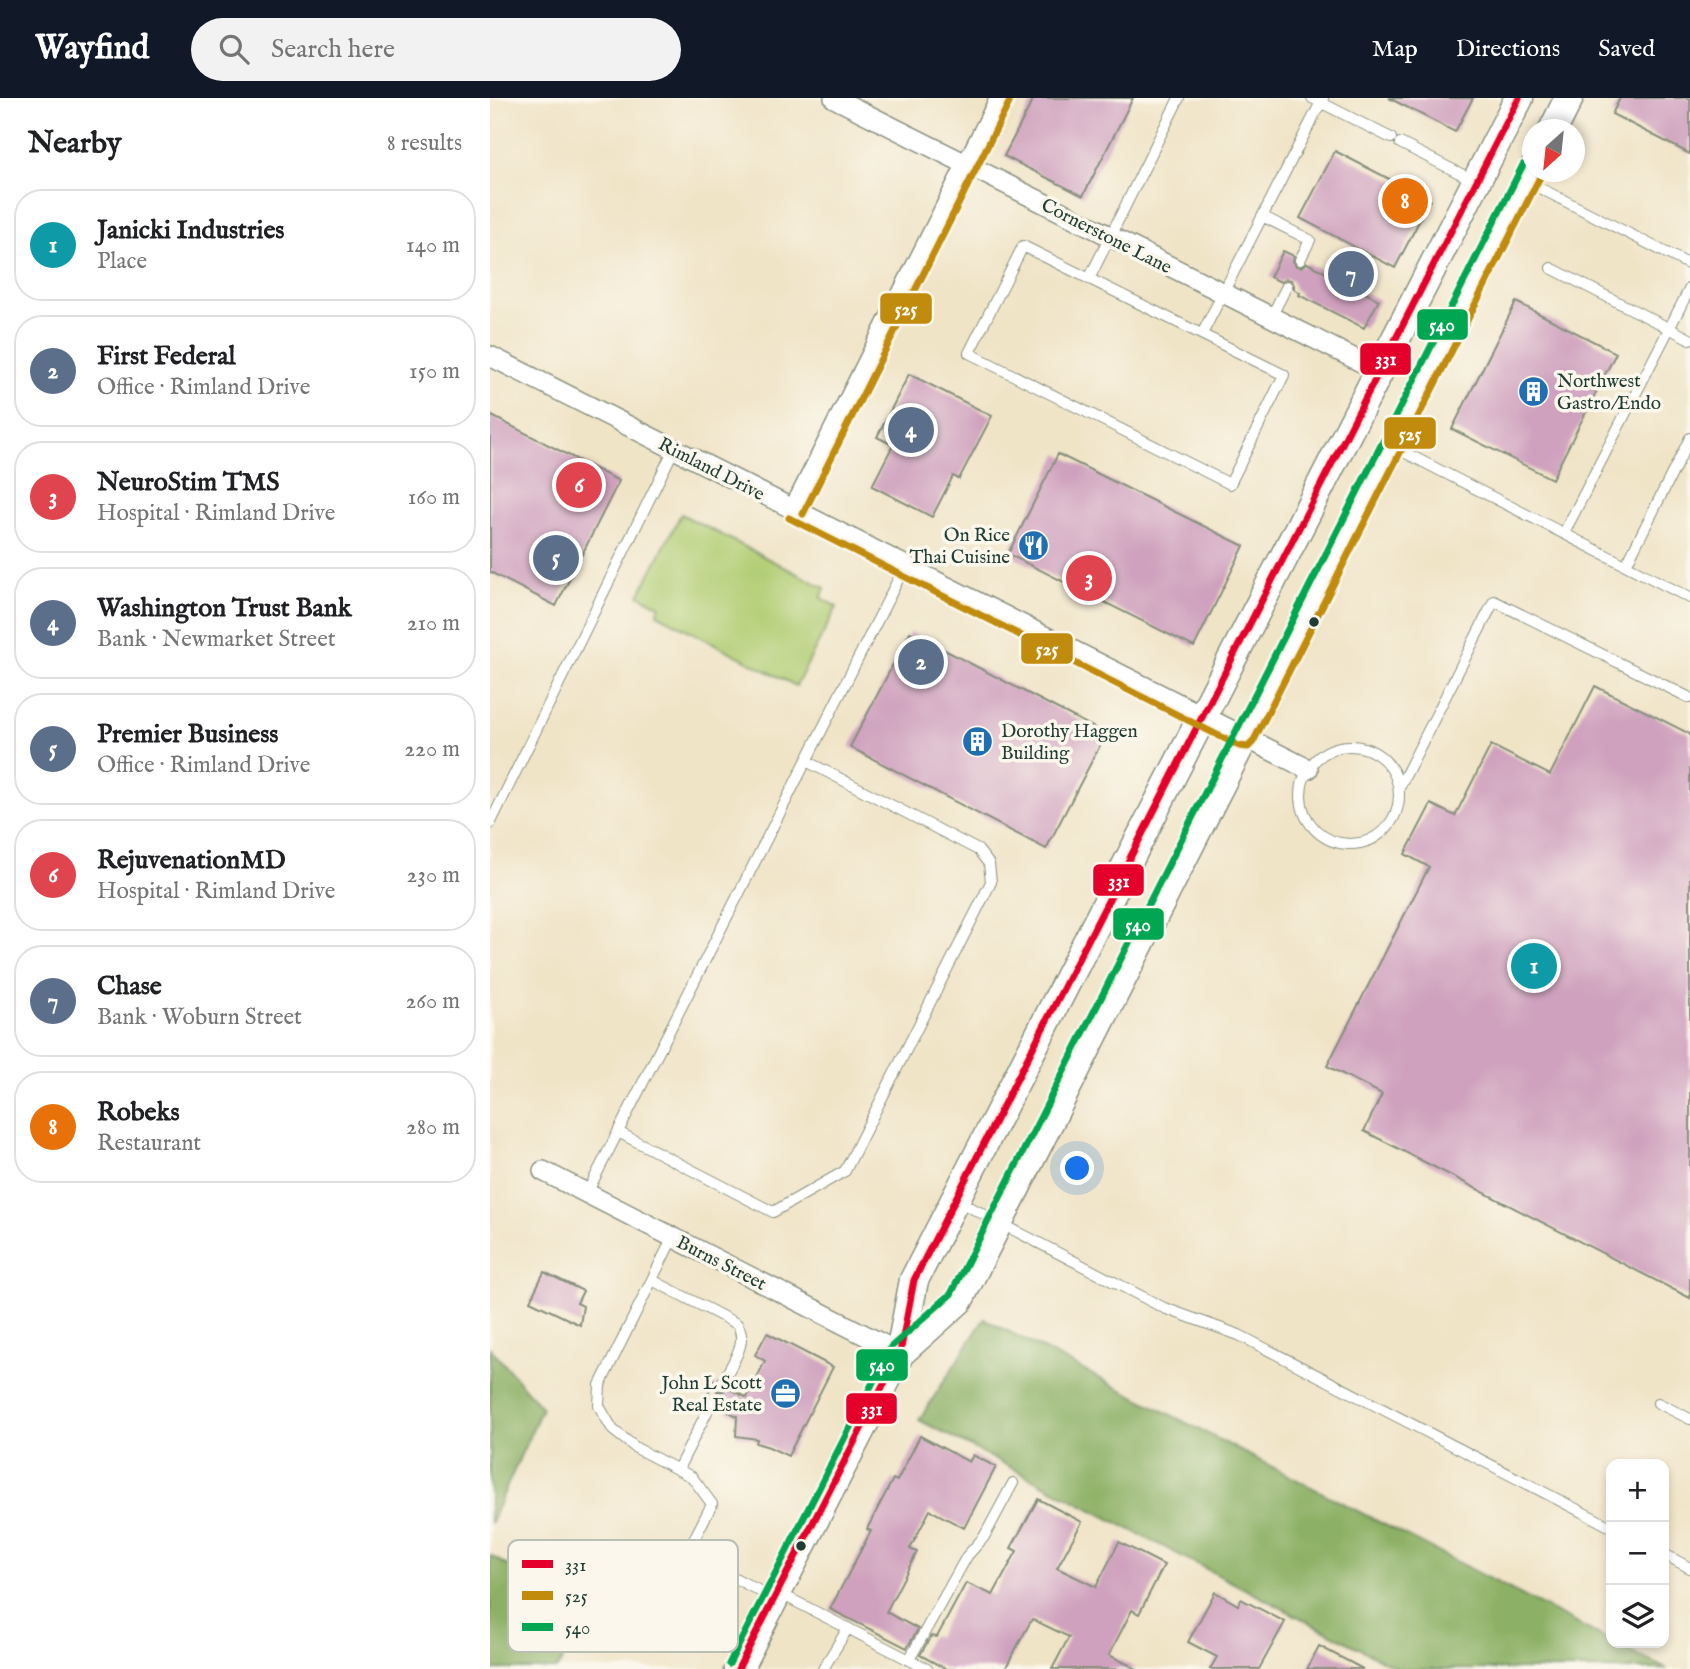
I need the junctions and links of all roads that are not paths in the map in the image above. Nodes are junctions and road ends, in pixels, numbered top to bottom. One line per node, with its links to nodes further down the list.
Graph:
1 (834, 98): 8 (street, Cornerstone Lane)
2 (1000, 98): 8 (street)
3 (1179, 98): 13 (lane)
4 (1520, 98): 9 (main road)
5 (1569, 98): 7 (main road)
6 (1319, 99): 9 (lane); 12 (lane)
7 (1558, 119)
8 (967, 164): 13 (street, Cornerstone Lane); 30 (street)
9 (1476, 182): 26 (main road)
10 (1525, 182): 28 (main road)
11 (1542, 182): 15 (lane)
12 (1262, 216): 14 (lane); 20 (lane)
13 (1110, 237): 17 (lane); 20 (street, Cornerstone Lane)
14 (1300, 260)
15 (1690, 264)
16 (1551, 268): 22 (lane)
17 (1089, 279): 23 (lane); 23 (lane)
18 (1287, 286): 21 (lane)
19 (1690, 288): 22 (lane)
20 (1223, 293): 21 (street, Cornerstone Lane); 23 (lane)
21 (1271, 317): 26 (street, Cornerstone Lane)
22 (1670, 328): 24 (lane); 31 (lane)
23 (1202, 334)
24 (1690, 339)
25 (490, 356): 29 (street, Rimland Drive)
26 (1379, 372): 36 (main road)
27 (1690, 438): 32 (lane)
28 (1392, 446): 31 (lane); 37 (main road)
29 (674, 449): 30 (street, Rimland Drive); 41 (lane)
30 (794, 509): 33 (street, Rimland Drive)
31 (1564, 533): 32 (lane)
32 (1626, 565): 34 (lane)
33 (905, 566): 36 (street, Rimland Drive); 38 (lane)
34 (1690, 598)
35 (1690, 698): 40 (lane)
36 (1203, 716): 37 (street, Rimland Drive); 45 (main road)
37 (1244, 737): 39 (street, Rimland Drive); 46 (main road)
38 (806, 761): 42 (lane); 42 (lane)
39 (1308, 769): 40 (lane); 40 (lane)
40 (1399, 788)
41 (490, 824)
42 (618, 1132): 44 (lane)
43 (543, 1171): 44 (street, Burns Street)
44 (587, 1193): 47 (street, Burns Street)
45 (955, 1199): 46 (lane); 49 (main road)
46 (999, 1222): 49 (main road); 56 (lane)
47 (674, 1237): 48 (lane); 49 (street, Burns Street)
48 (652, 1280): 50 (lane); 54 (lane)
49 (900, 1353): 61 (main road)
50 (721, 1385)
51 (712, 1402): 54 (lane)
52 (1658, 1403): 53 (lane)
53 (1690, 1419)
54 (678, 1469): 57 (lane)
55 (1013, 1483): 63 (lane)
56 (1606, 1524)
57 (694, 1540)
58 (1669, 1558): 59 (lane)
59 (1690, 1568)
60 (738, 1577): 61 (lane)
61 (776, 1595): 62 (lane); 64 (main road)
62 (848, 1628): 63 (lane); 65 (lane)
63 (909, 1660): 66 (lane)
64 (738, 1669)
65 (823, 1669)
66 (927, 1669)

